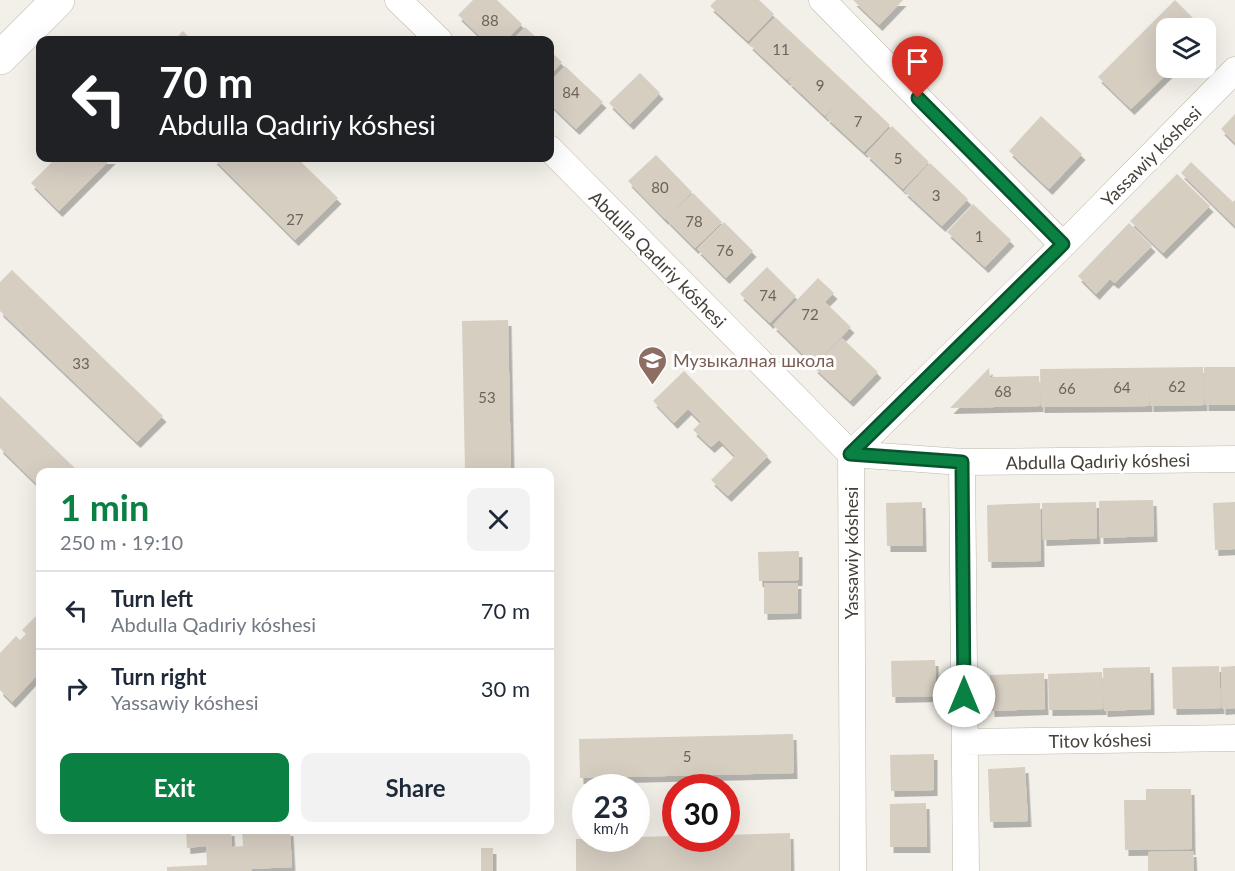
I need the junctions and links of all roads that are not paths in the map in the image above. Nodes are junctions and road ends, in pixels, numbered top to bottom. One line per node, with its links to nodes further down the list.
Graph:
1 (58, 0): 5 (street)
2 (398, 0): 4 (street)
3 (822, 0): 8 (street)
4 (435, 36)
5 (0, 58)
6 (1235, 70): 8 (street, Yassawiy kóshesi)
7 (554, 153): 9 (street, Abdulla Qadıriy kóshesi)
8 (1063, 244): 9 (street, Yassawiy kóshesi)
9 (850, 454): 11 (street, Abdulla Qadıriy kóshesi); 14 (street, Yassawiy kóshesi)
10 (1235, 459): 11 (street, Abdulla Qadıriy kóshesi)
11 (962, 462): 13 (street)
12 (1235, 738): 13 (street, Titov kóshesi)
13 (964, 742): 15 (street)
14 (853, 871)
15 (966, 871)

